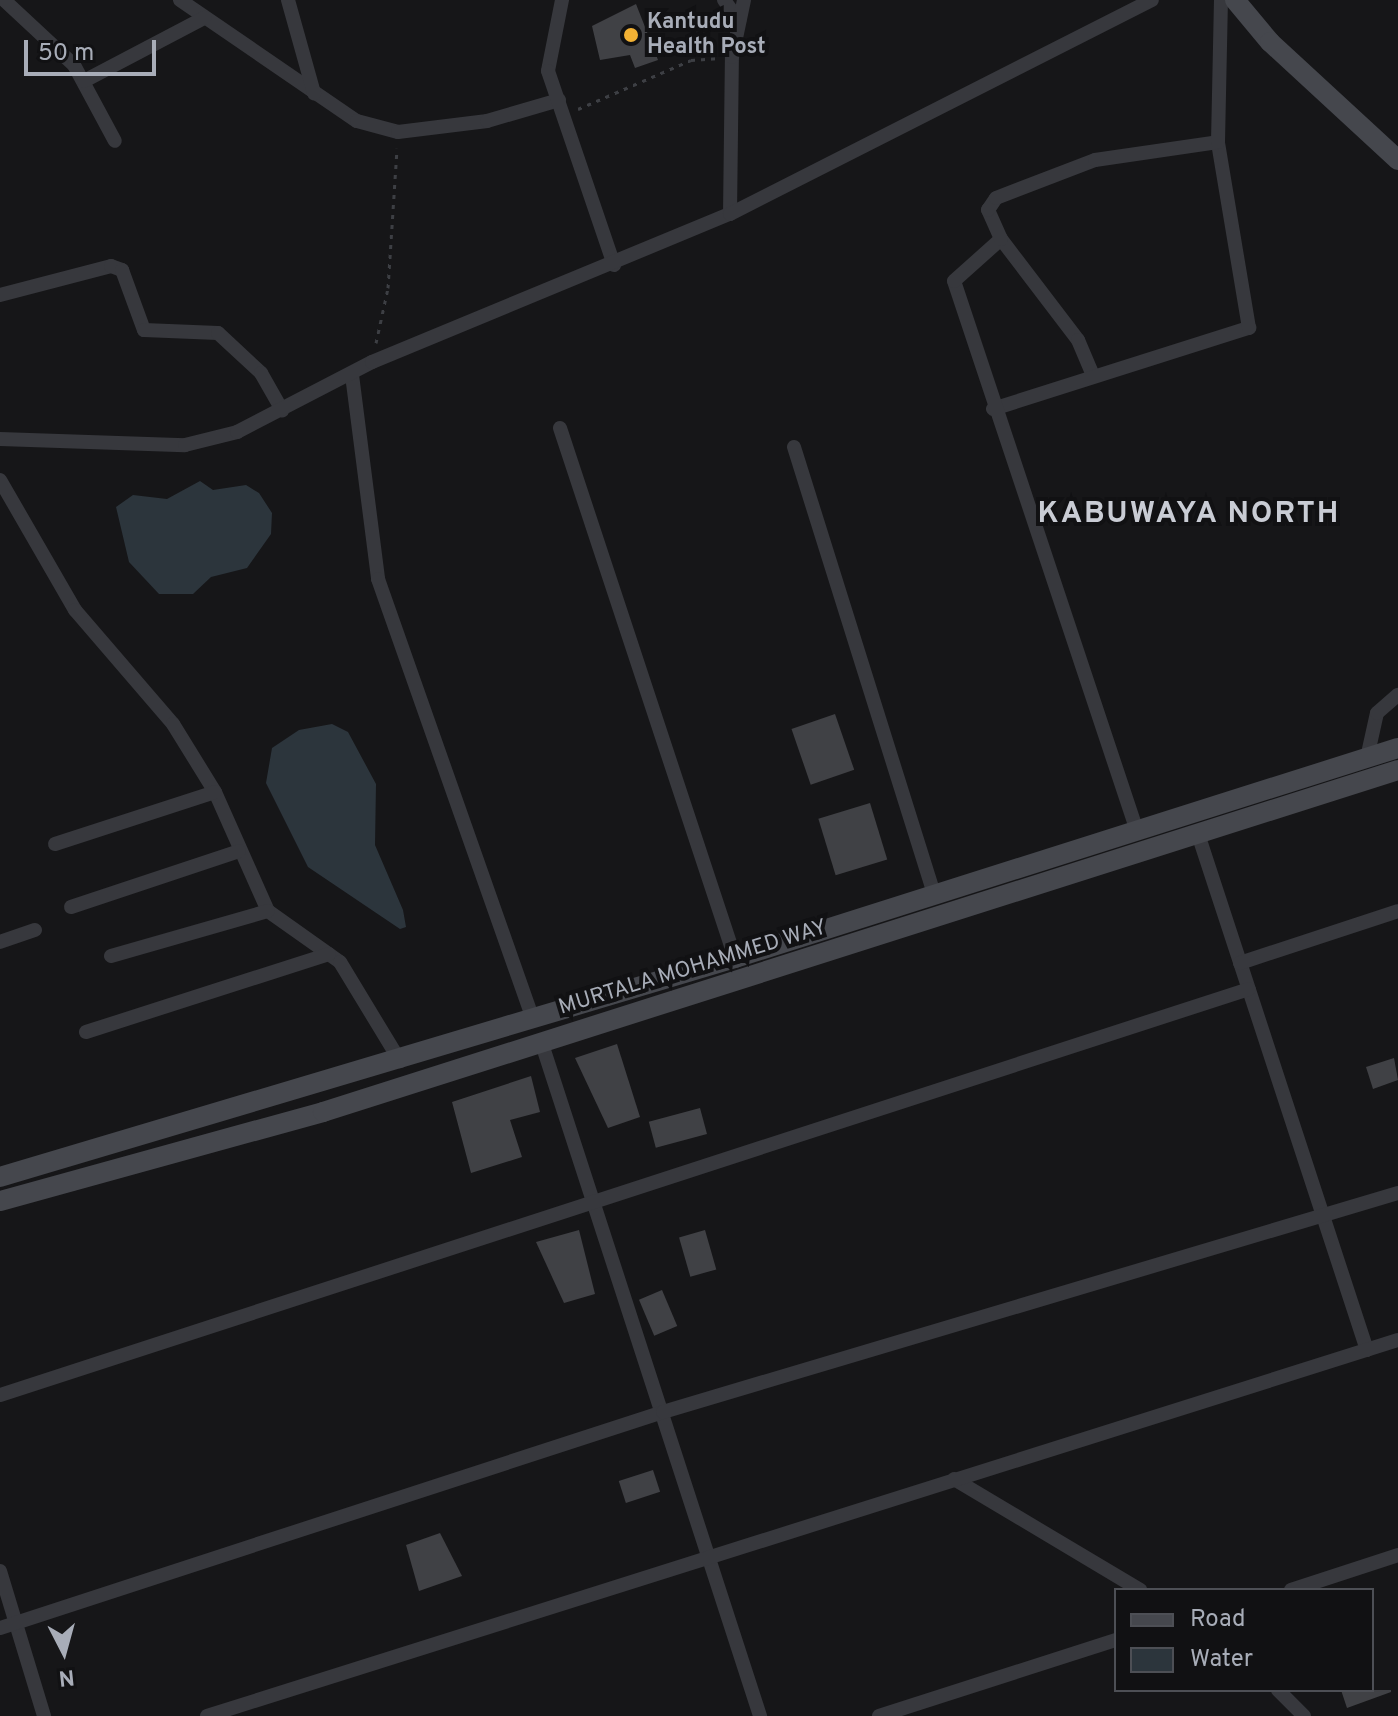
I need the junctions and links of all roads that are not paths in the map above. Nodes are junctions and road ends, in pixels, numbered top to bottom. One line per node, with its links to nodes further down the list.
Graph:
1 (4, 0): 12 (street)
2 (180, 0): 10 (street)
3 (288, 0): 13 (street)
4 (562, 0): 14 (street)
5 (724, 0): 11 (street)
6 (744, 0): 11 (street)
7 (1152, 0): 18 (street)
8 (1221, 0): 16 (street)
9 (1235, 0): 17 (main road)
10 (204, 18): 12 (street); 13 (street)
11 (739, 21): 18 (street)
12 (84, 81): 15 (street)
13 (314, 93): 14 (street)
14 (559, 100): 20 (street)
15 (115, 141)
16 (1218, 142): 19 (street); 23 (street)
17 (1398, 160)
18 (730, 214): 20 (street)
19 (1001, 239): 23 (street); 24 (street)
20 (614, 265): 22 (street)
21 (0, 295): 25 (street)
22 (352, 375): 25 (street); 50 (street)
23 (1093, 376): 24 (street)
24 (993, 409): 35 (street)
25 (282, 410): 27 (street)
26 (560, 428): 47 (street)
27 (0, 439)
28 (794, 447): 39 (street)
29 (0, 480): 34 (street)
30 (1398, 695): 32 (street)
31 (1398, 748): 32 (main road, MURTALA MOHAMMED WAY)
32 (1367, 758): 35 (main road, MURTALA MOHAMMED WAY)
33 (1398, 770): 36 (main road, MURTALA MOHAMMED WAY)
34 (215, 792): 37 (street); 38 (street)
35 (1136, 828): 39 (main road, MURTALA MOHAMMED WAY)
36 (1198, 834): 48 (street); 52 (main road, MURTALA MOHAMMED WAY)
37 (55, 844)
38 (239, 851): 40 (street); 41 (street)
39 (934, 893): 47 (main road, MURTALA MOHAMMED WAY)
40 (71, 907)
41 (268, 911): 45 (street); 46 (street)
42 (1398, 911): 48 (street)
43 (35, 930): 44 (street)
44 (0, 942)
45 (329, 954): 51 (street); 53 (street)
46 (111, 956)
47 (735, 958): 50 (main road, MURTALA MOHAMMED WAY)
48 (1240, 963): 49 (street)
49 (1249, 989): 57 (street); 58 (street)
50 (533, 1019): 53 (main road, MURTALA MOHAMMED WAY)
51 (86, 1032)
52 (541, 1041): 56 (main road, MURTALA MOHAMMED WAY); 57 (street)
53 (400, 1061): 54 (main road, MURTALA MOHAMMED WAY)
54 (0, 1177)
55 (1398, 1193): 58 (street)
56 (0, 1201)
57 (592, 1203): 61 (street); 62 (street)
58 (1322, 1218): 60 (street); 62 (street)
59 (1398, 1340): 60 (street)
60 (1367, 1350): 63 (street)
61 (0, 1395)
62 (663, 1412): 64 (street); 69 (street)
63 (954, 1479): 64 (street); 67 (street)
64 (707, 1555): 74 (street); 75 (street)
65 (1398, 1555): 68 (street)
66 (0, 1571): 69 (street)
67 (1137, 1588)
68 (1297, 1588)
69 (18, 1622): 70 (street); 73 (street)
70 (0, 1628)
71 (1114, 1641): 76 (street)
72 (1280, 1692): 77 (street)
73 (44, 1716)
74 (207, 1716)
75 (760, 1716)
76 (879, 1716)
77 (1304, 1716)

